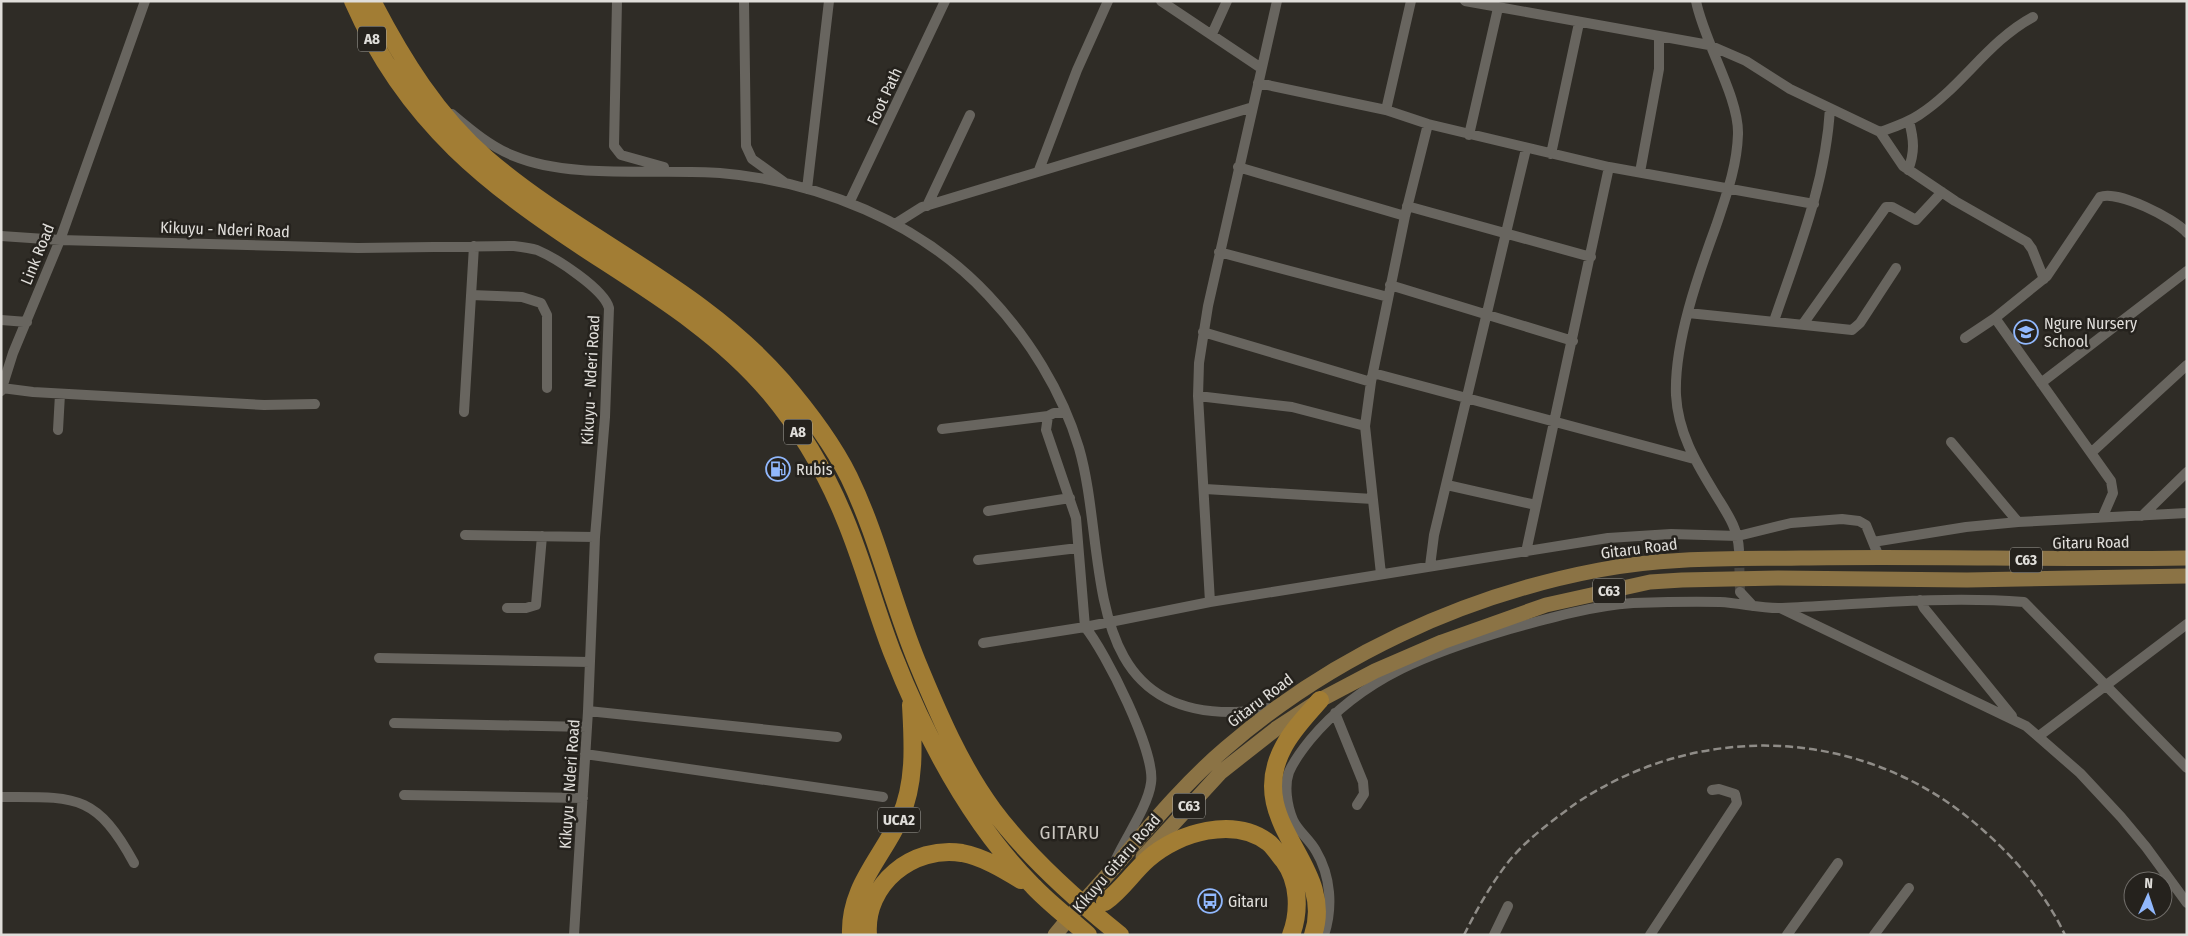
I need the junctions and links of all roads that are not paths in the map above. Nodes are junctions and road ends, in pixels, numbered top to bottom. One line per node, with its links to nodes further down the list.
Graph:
1 (145, 1): 52 (street, Link Road)
2 (353, 1): 129 (highway, A8)
3 (372, 1): 21 (highway, A8)
4 (618, 1): 38 (street)
5 (744, 1): 40 (street)
6 (829, 1): 41 (street)
7 (945, 1): 44 (street, Foot Path)
8 (1108, 1): 36 (street)
9 (1161, 1): 18 (street)
10 (1227, 1): 18 (street)
11 (1277, 1): 22 (street)
12 (1411, 1): 26 (street)
13 (1466, 1): 15 (street)
14 (1696, 1): 20 (street)
15 (1504, 6): 17 (street); 31 (street)
16 (2033, 17): 28 (street)
17 (1579, 23): 19 (street); 33 (street)
18 (1212, 34): 22 (street)
19 (1659, 37): 20 (street); 39 (street)
20 (1709, 45): 25 (street); 42 (street)
21 (408, 67): 38 (street); 161 (highway, A8)
22 (1261, 68): 23 (street)
23 (1258, 83): 24 (street); 26 (street)
24 (1253, 106): 34 (street); 36 (street)
25 (1830, 108): 30 (street); 45 (street)
26 (1386, 110): 29 (street)
27 (970, 115): 46 (street)
28 (1909, 121): 30 (street); 37 (street)
29 (1428, 124): 31 (street); 47 (street)
30 (1880, 132): 37 (street)
31 (1469, 135): 32 (street)
32 (1526, 148): 33 (street); 50 (street)
33 (1552, 154): 35 (street)
34 (1238, 167): 47 (street); 54 (street)
35 (1609, 167): 39 (street); 55 (street)
36 (1039, 170): 46 (street)
37 (1908, 170): 43 (street)
38 (676, 171): 40 (street)
39 (1640, 172): 42 (street)
40 (786, 184): 41 (street)
41 (807, 189): 44 (street)
42 (1728, 190): 45 (street); 62 (street)
43 (1942, 192): 58 (street); 68 (street)
44 (850, 203): 48 (street)
45 (1814, 204): 66 (street)
46 (927, 206): 48 (street)
47 (1406, 211): 50 (street); 59 (street)
48 (895, 224): 82 (street)
49 (2187, 233): 58 (street)
50 (1507, 234): 55 (street); 63 (street)
51 (1, 236): 52 (street, Kikuyu - Nderi Road)
52 (60, 240): 53 (street, Kikuyu - Nderi Road); 67 (street, Link Road)
53 (474, 246): 60 (street); 105 (street, Kikuyu - Nderi Road)
54 (1220, 252): 61 (street); 69 (street)
55 (1591, 258): 71 (street)
56 (1896, 268): 68 (street)
57 (2187, 271): 74 (street)
58 (2044, 279): 64 (street)
59 (1390, 285): 61 (street); 63 (street)
60 (471, 295): 75 (street); 81 (street)
61 (1388, 297): 73 (street)
62 (1688, 313): 66 (street); 90 (street)
63 (1488, 314): 71 (street); 79 (street)
64 (1995, 318): 70 (street); 74 (street)
65 (1, 320): 67 (street)
66 (1774, 320): 68 (street)
67 (27, 322): 76 (street, Link Road)
68 (1803, 324)
69 (1204, 332): 73 (street); 78 (street)
70 (1965, 338)
71 (1573, 340): 84 (street)
72 (2187, 365): 89 (street)
73 (1372, 378): 79 (street); 85 (street)
74 (2041, 383): 89 (street)
75 (547, 388)
76 (2, 389): 77 (street)
77 (60, 394): 80 (street); 87 (street)
78 (1198, 396): 85 (street); 93 (street)
79 (1468, 400): 84 (street); 92 (street)
80 (315, 404)
81 (464, 412)
82 (1066, 413): 83 (street); 122 (street)
83 (1048, 416): 86 (street); 94 (street)
84 (1554, 422): 90 (street); 96 (street)
85 (1365, 426): 95 (street)
86 (942, 429)
87 (58, 430)
88 (1951, 442): 101 (street)
89 (2092, 452): 99 (street)
90 (1694, 459): 104 (street)
91 (2187, 472): 100 (street)
92 (1447, 485): 96 (street); 113 (street)
93 (1205, 489): 95 (street); 118 (street)
94 (1070, 498): 97 (street); 107 (street)
95 (1373, 499): 114 (street)
96 (1536, 505): 109 (street)
97 (988, 511)
98 (2187, 513): 100 (street)
99 (2102, 516): 100 (street); 101 (street)
100 (2142, 516)
101 (2018, 522): 106 (street)
102 (465, 535): 103 (street)
103 (542, 536): 105 (street); 120 (street)
104 (1738, 536): 106 (street); 108 (street); 109 (street)
105 (595, 537): 127 (street, Kikuyu - Nderi Road)
106 (1873, 542): 110 (street)
107 (1078, 548): 112 (street); 124 (street)
108 (1739, 550)
109 (1526, 552): 113 (street)
110 (1879, 557): 111 (main road, Gitaru Road / C63); 131 (main road, Gitaru Road / C63)
111 (2187, 558)
112 (978, 560)
113 (1430, 566): 114 (street)
114 (1381, 574): 118 (street)
115 (2187, 576): 130 (main road, C63)
116 (1740, 592): 119 (street)
117 (1920, 600): 121 (street); 128 (street); 134 (street)
118 (1210, 602): 122 (street)
119 (1753, 606): 121 (street); 133 (street)
120 (507, 608)
121 (1779, 608): 134 (street)
122 (1109, 620): 124 (street); 131 (street)
123 (2187, 624): 128 (street)
124 (1085, 627): 125 (street); 149 (street)
125 (983, 643)
126 (379, 658): 127 (street)
127 (590, 662): 132 (street, Kikuyu - Nderi Road)
128 (2105, 684): 137 (street); 140 (street)
129 (911, 695): 150 (highway, A8); 156 (highway, UCA2)
130 (1320, 700): 152 (main road, Kikuyu Gitaru Road / C63); 163 (highway, C63)
131 (1278, 706): 149 (main road, Gitaru Road / C63)
132 (588, 711): 136 (street, Kikuyu - Nderi Road); 138 (street)
133 (1334, 713): 146 (street); 164 (street)
134 (2014, 719): 137 (street)
135 (394, 723): 136 (street)
136 (587, 727): 139 (street, Kikuyu - Nderi Road)
137 (2039, 736): 153 (street)
138 (837, 737)
139 (586, 754): 144 (street); 145 (street, Kikuyu - Nderi Road)
140 (2187, 768)
141 (1712, 790): 166 (street)
142 (404, 795): 145 (street)
143 (1, 797): 147 (street)
144 (883, 797)
145 (583, 798): 155 (street, Kikuyu - Nderi Road)
146 (1357, 805)
147 (134, 863)
148 (1838, 863): 167 (street)
149 (1108, 874): 158 (main road, C63)
150 (1033, 886): 157 (highway); 160 (highway, A8)
151 (1909, 888): 168 (street)
152 (1105, 902): 159 (main road, Kikuyu Gitaru Road / C63); 162 (highway)
153 (2187, 902)
154 (1508, 906): 165 (street)
155 (574, 935)
156 (851, 935)
157 (868, 935)
158 (1055, 935)
159 (1078, 935)
160 (1088, 935)
161 (1120, 935)
162 (1291, 935)
163 (1313, 935)
164 (1324, 935)
165 (1494, 935)
166 (1650, 935)
167 (1787, 935)
168 (1874, 935)

